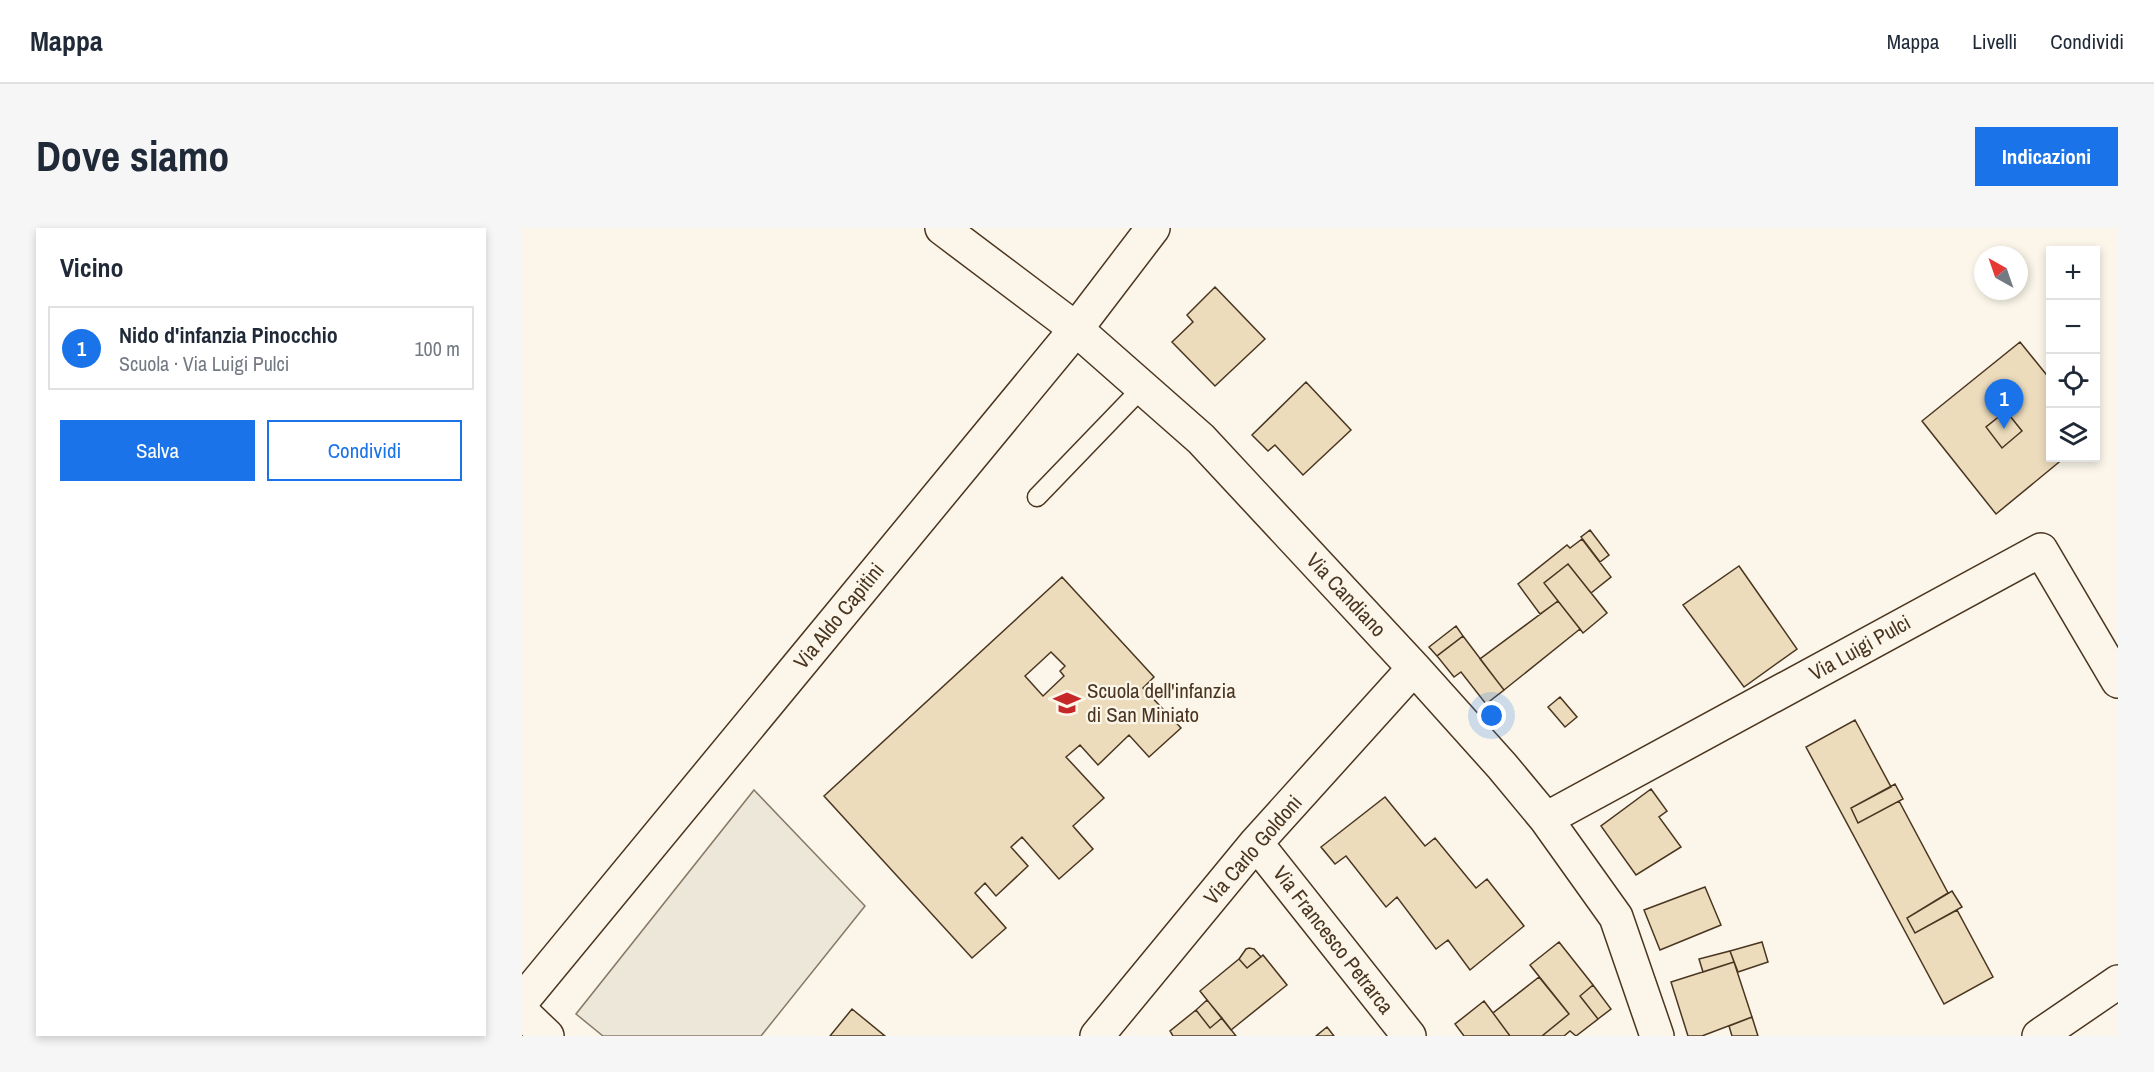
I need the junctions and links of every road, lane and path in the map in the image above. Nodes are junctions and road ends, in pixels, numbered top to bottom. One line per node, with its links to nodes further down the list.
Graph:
1 (942, 228): 3 (street, Via Candiano)
2 (1153, 228): 3 (street, Via Aldo Capitini)
3 (1076, 329): 4 (street, Via Candiano); 11 (street, Via Aldo Capitini)
4 (1142, 388): 5 (lane); 6 (street, Via Candiano)
5 (1037, 496)
6 (1414, 668): 8 (street, Via Candiano); 9 (street, Via Carlo Goldoni)
7 (2118, 681): 8 (street, Via Luigi Pulci)
8 (1546, 819): 16 (street, Via Candiano)
9 (1256, 843): 14 (street, Via Carlo Goldoni); 15 (street, Via Francesco Petrarca)
10 (2118, 982): 17 (street)
11 (522, 1001)
12 (522, 1012): 13 (street)
13 (547, 1036)
14 (1097, 1036)
15 (1409, 1036)
16 (1657, 1036)
17 (2039, 1036)

